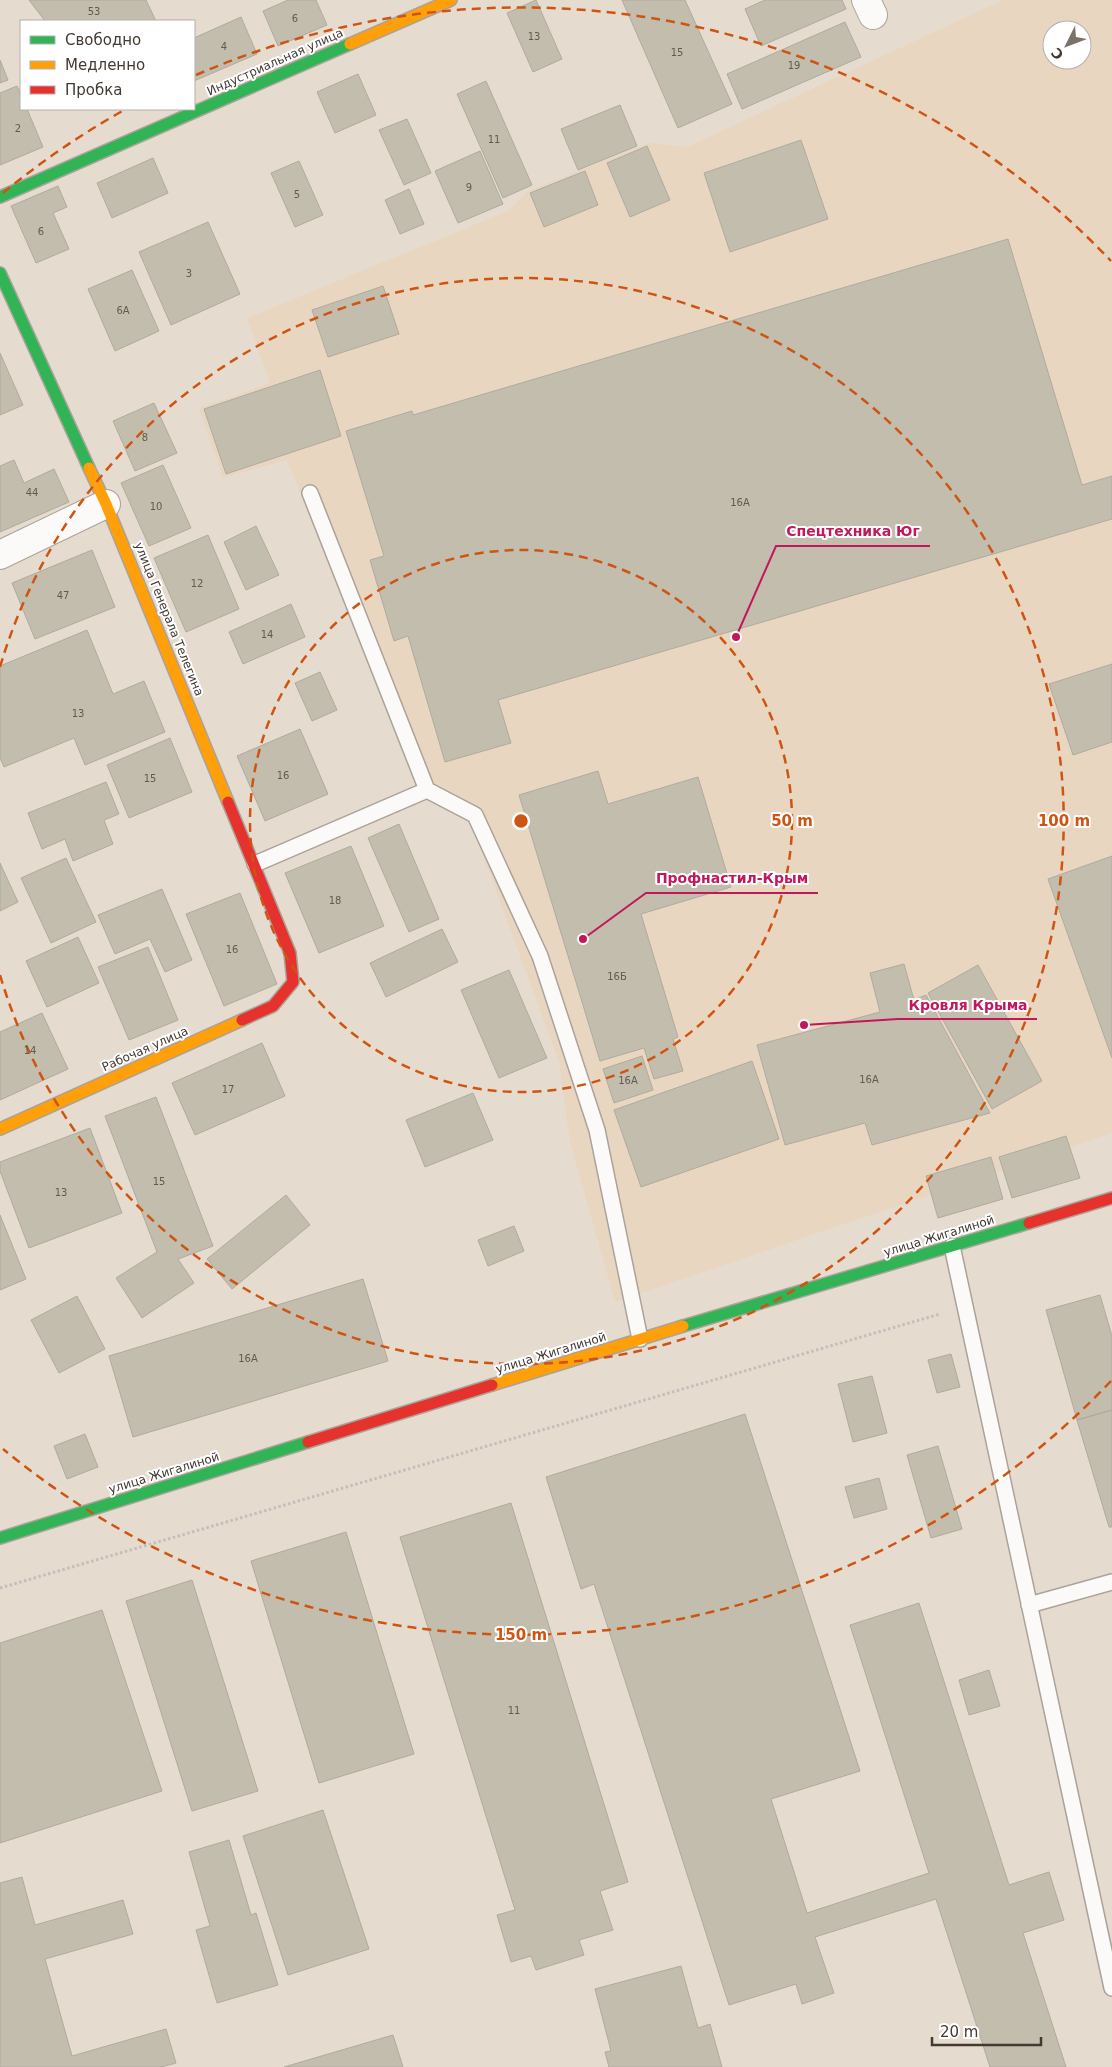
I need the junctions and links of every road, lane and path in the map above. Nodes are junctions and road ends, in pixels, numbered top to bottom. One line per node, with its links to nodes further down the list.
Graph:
1 (451, 0): 2 (street, Индустриальная улица)
2 (0, 197)
3 (0, 274): 5 (street, улица Генерала Телегина)
4 (310, 493): 7 (lane)
5 (106, 504): 6 (street); 8 (street, улица Генерала Телегина)
6 (0, 555)
7 (427, 790): 8 (lane); 14 (lane)
8 (255, 864): 9 (street, улица Генерала Телегина)
9 (293, 982): 10 (street, Рабочая улица)
10 (0, 1130)
11 (1112, 1198): 12 (street, улица Жигалиной)
12 (952, 1246): 13 (lane); 14 (street, улица Жигалиной)
13 (965, 1307): 17 (path); 18 (lane)
14 (640, 1339): 15 (street, улица Жигалиной)
15 (0, 1538)
16 (1112, 1582): 18 (lane)
17 (0, 1588)
18 (1029, 1604): 19 (lane)
19 (1112, 1988)

